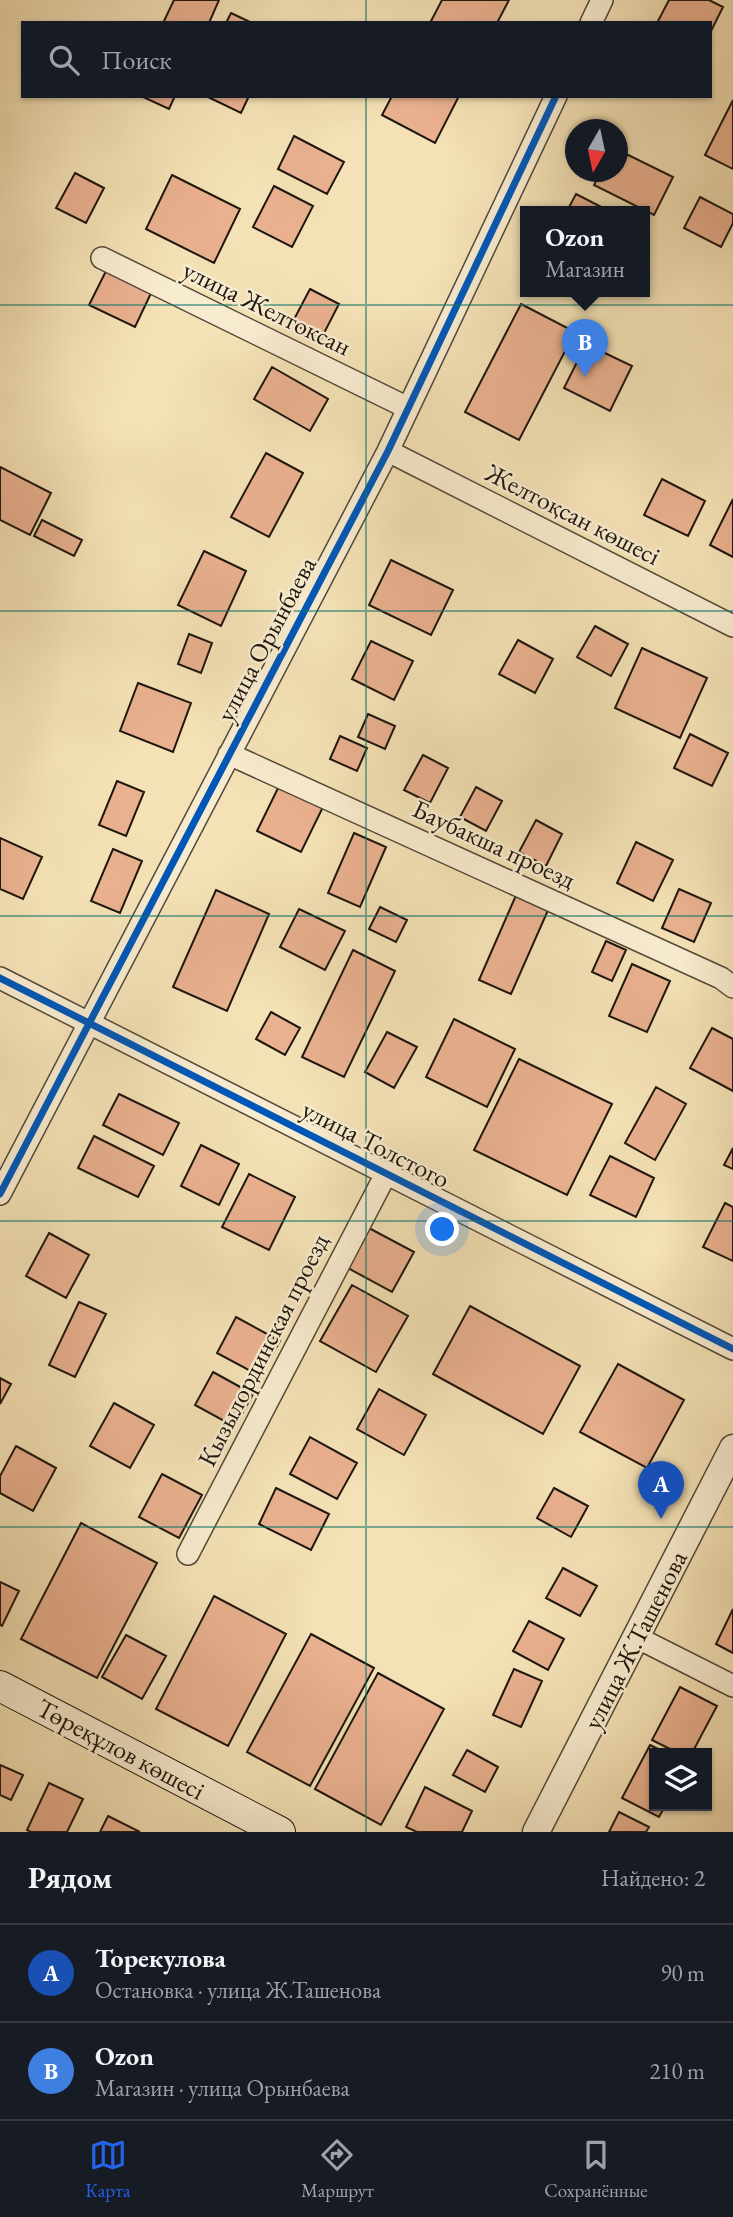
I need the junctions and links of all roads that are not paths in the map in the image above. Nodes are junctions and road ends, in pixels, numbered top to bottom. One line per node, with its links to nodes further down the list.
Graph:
1 (602, 0): 2 (street)
2 (592, 21)
3 (555, 98): 5 (street, улица Орынбаева)
4 (102, 258): 5 (street, улица Желтоксан)
5 (408, 408): 6 (street, улица Орынбаева)
6 (388, 452): 7 (street, Желтоқсан көшесі); 8 (street, улица Орынбаева)
7 (733, 626)
8 (229, 754): 10 (street, Баубакша проезд); 11 (street, улица Орынбаева)
9 (0, 978): 11 (street, улица Толстого)
10 (733, 987)
11 (89, 1021): 12 (street, улица Толстого); 13 (street, улица Орынбаева)
12 (387, 1172): 14 (street, улица Толстого); 16 (street, Кызылординская проезд)
13 (0, 1194)
14 (733, 1349)
15 (733, 1448): 17 (street, улица Ж.Ташенова)
16 (188, 1554)
17 (636, 1637): 19 (street); 21 (street, улица Ж.Ташенова)
18 (0, 1686): 20 (main road, Төреқұлов көшесі)
19 (733, 1686)
20 (280, 1832)
21 (536, 1832)

